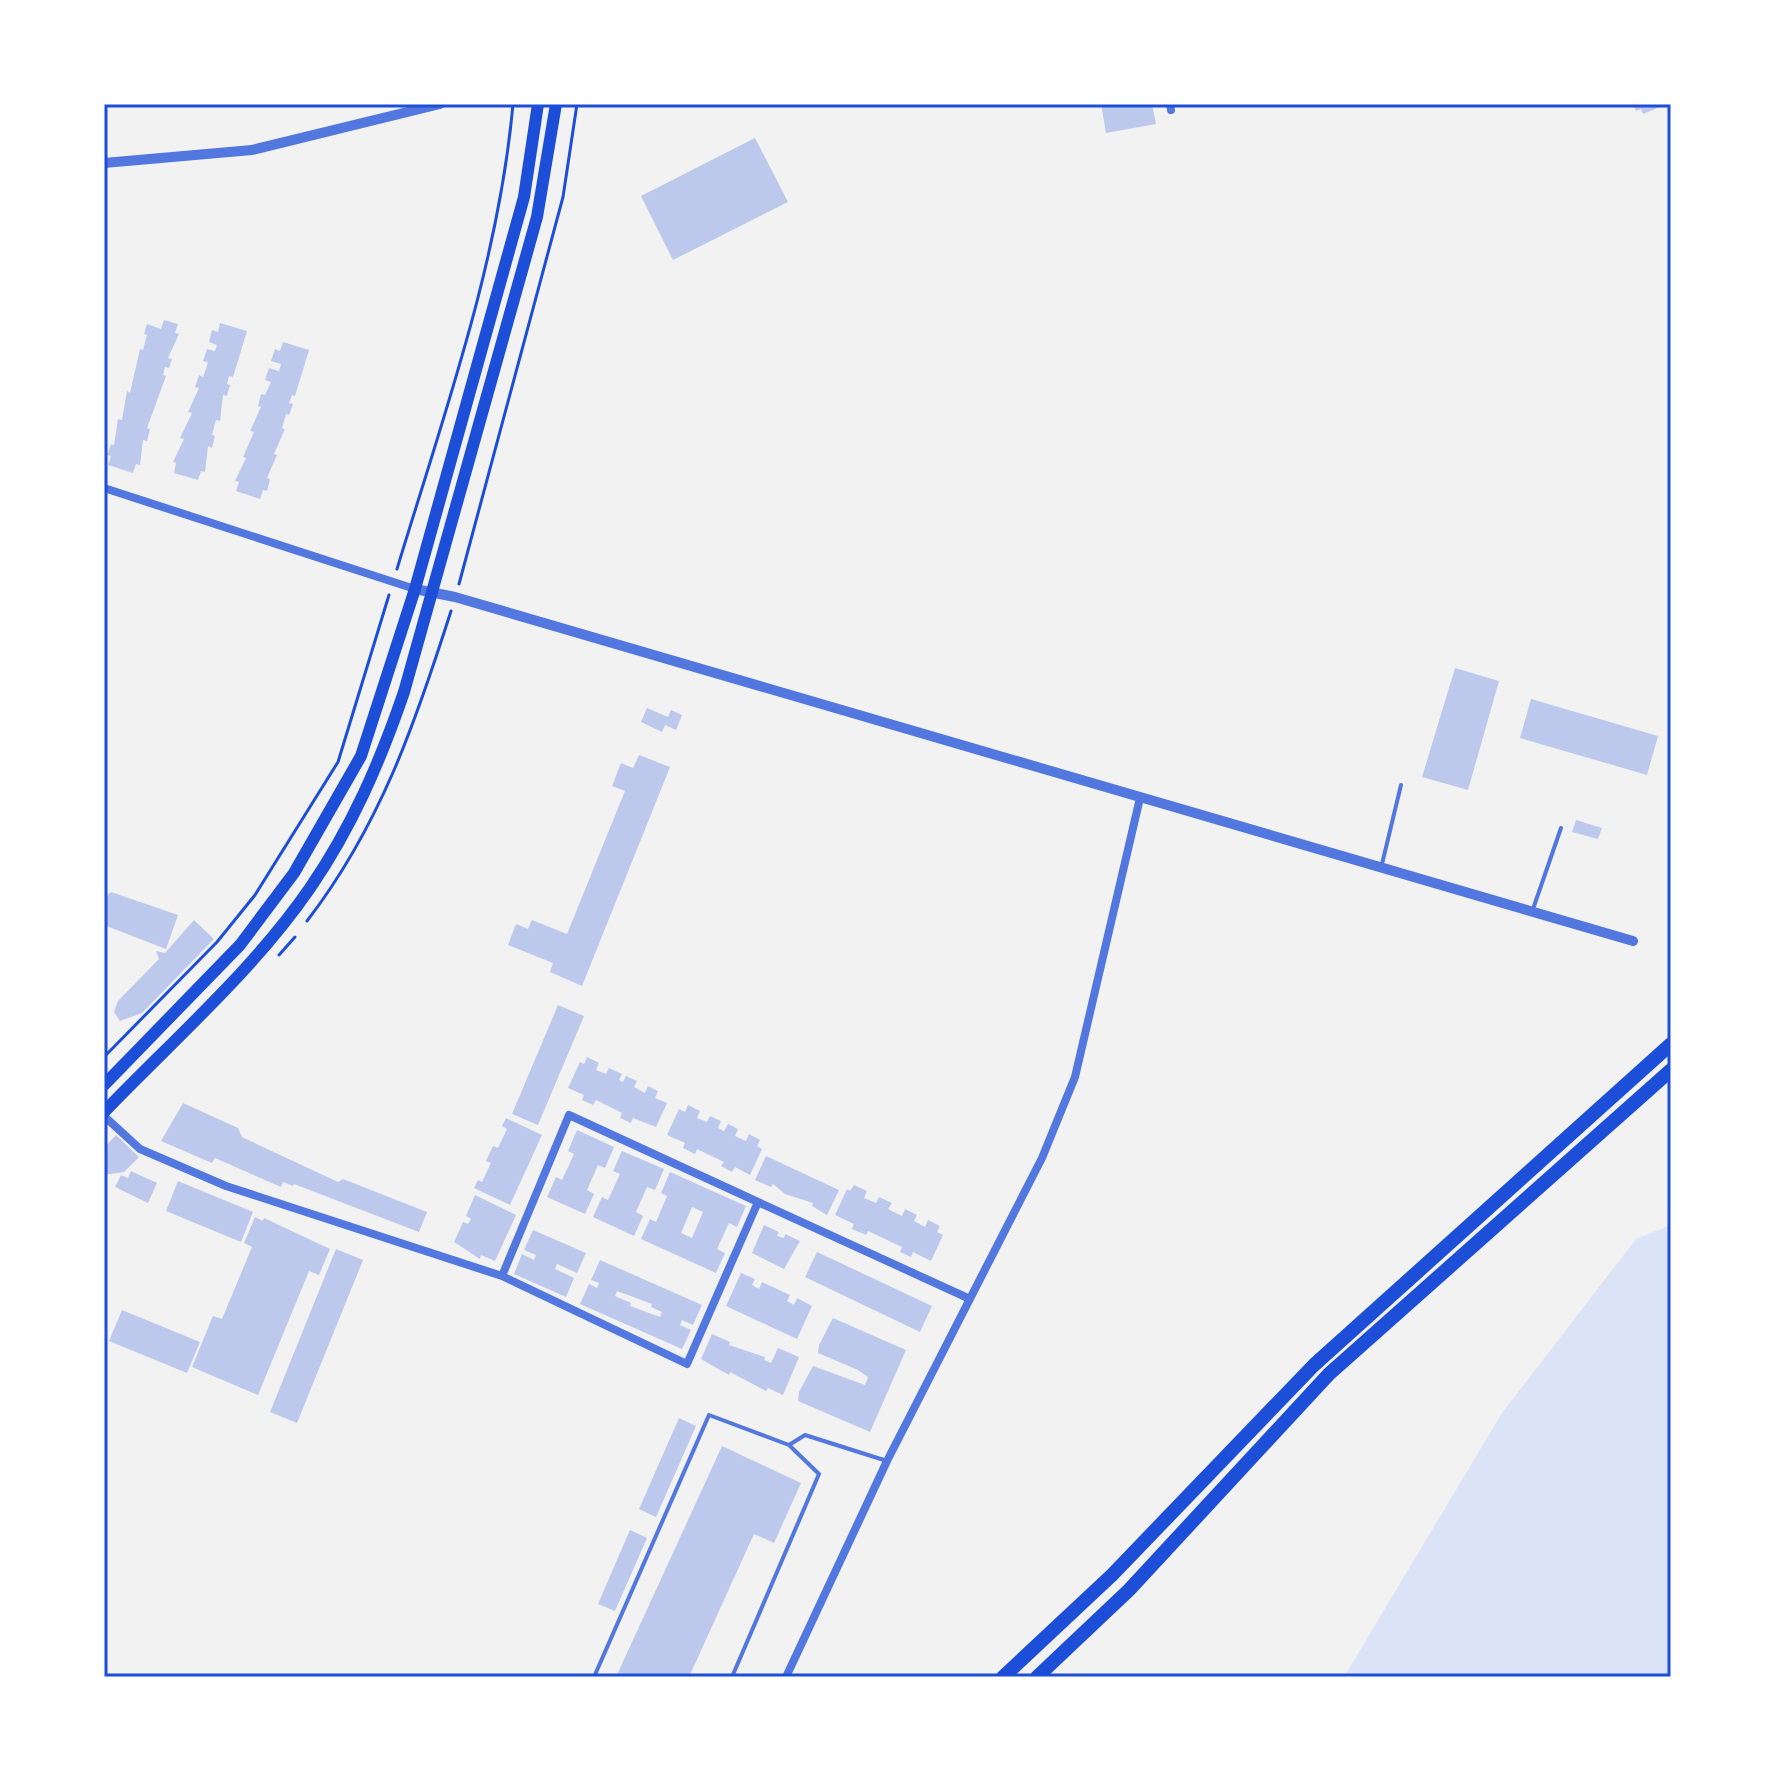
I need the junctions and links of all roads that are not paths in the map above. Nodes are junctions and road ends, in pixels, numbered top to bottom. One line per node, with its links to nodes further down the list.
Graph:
1 (440, 104): 4 (street)
2 (538, 104): 6 (main road)
3 (556, 104): 7 (main road)
4 (104, 163)
5 (104, 488): 6 (street)
6 (415, 589): 7 (street); 16 (main road)
7 (432, 591): 9 (street); 17 (main road)
8 (1401, 785): 11 (lane)
9 (1140, 798): 11 (street); 20 (street)
10 (1561, 828): 12 (lane)
11 (1381, 868): 12 (street)
12 (1532, 912): 13 (street)
13 (1633, 941)
14 (1671, 1044): 26 (highway)
15 (1671, 1070): 27 (highway)
16 (104, 1085)
17 (104, 1114): 19 (street)
18 (758, 1202): 19 (street); 19 (street); 20 (street)
19 (502, 1276)
20 (970, 1299): 22 (street)
21 (789, 1445): 22 (lane); 23 (lane); 24 (lane)
22 (887, 1461): 25 (street)
23 (594, 1677)
24 (732, 1677)
25 (786, 1677)
26 (1003, 1677)
27 (1037, 1677)

